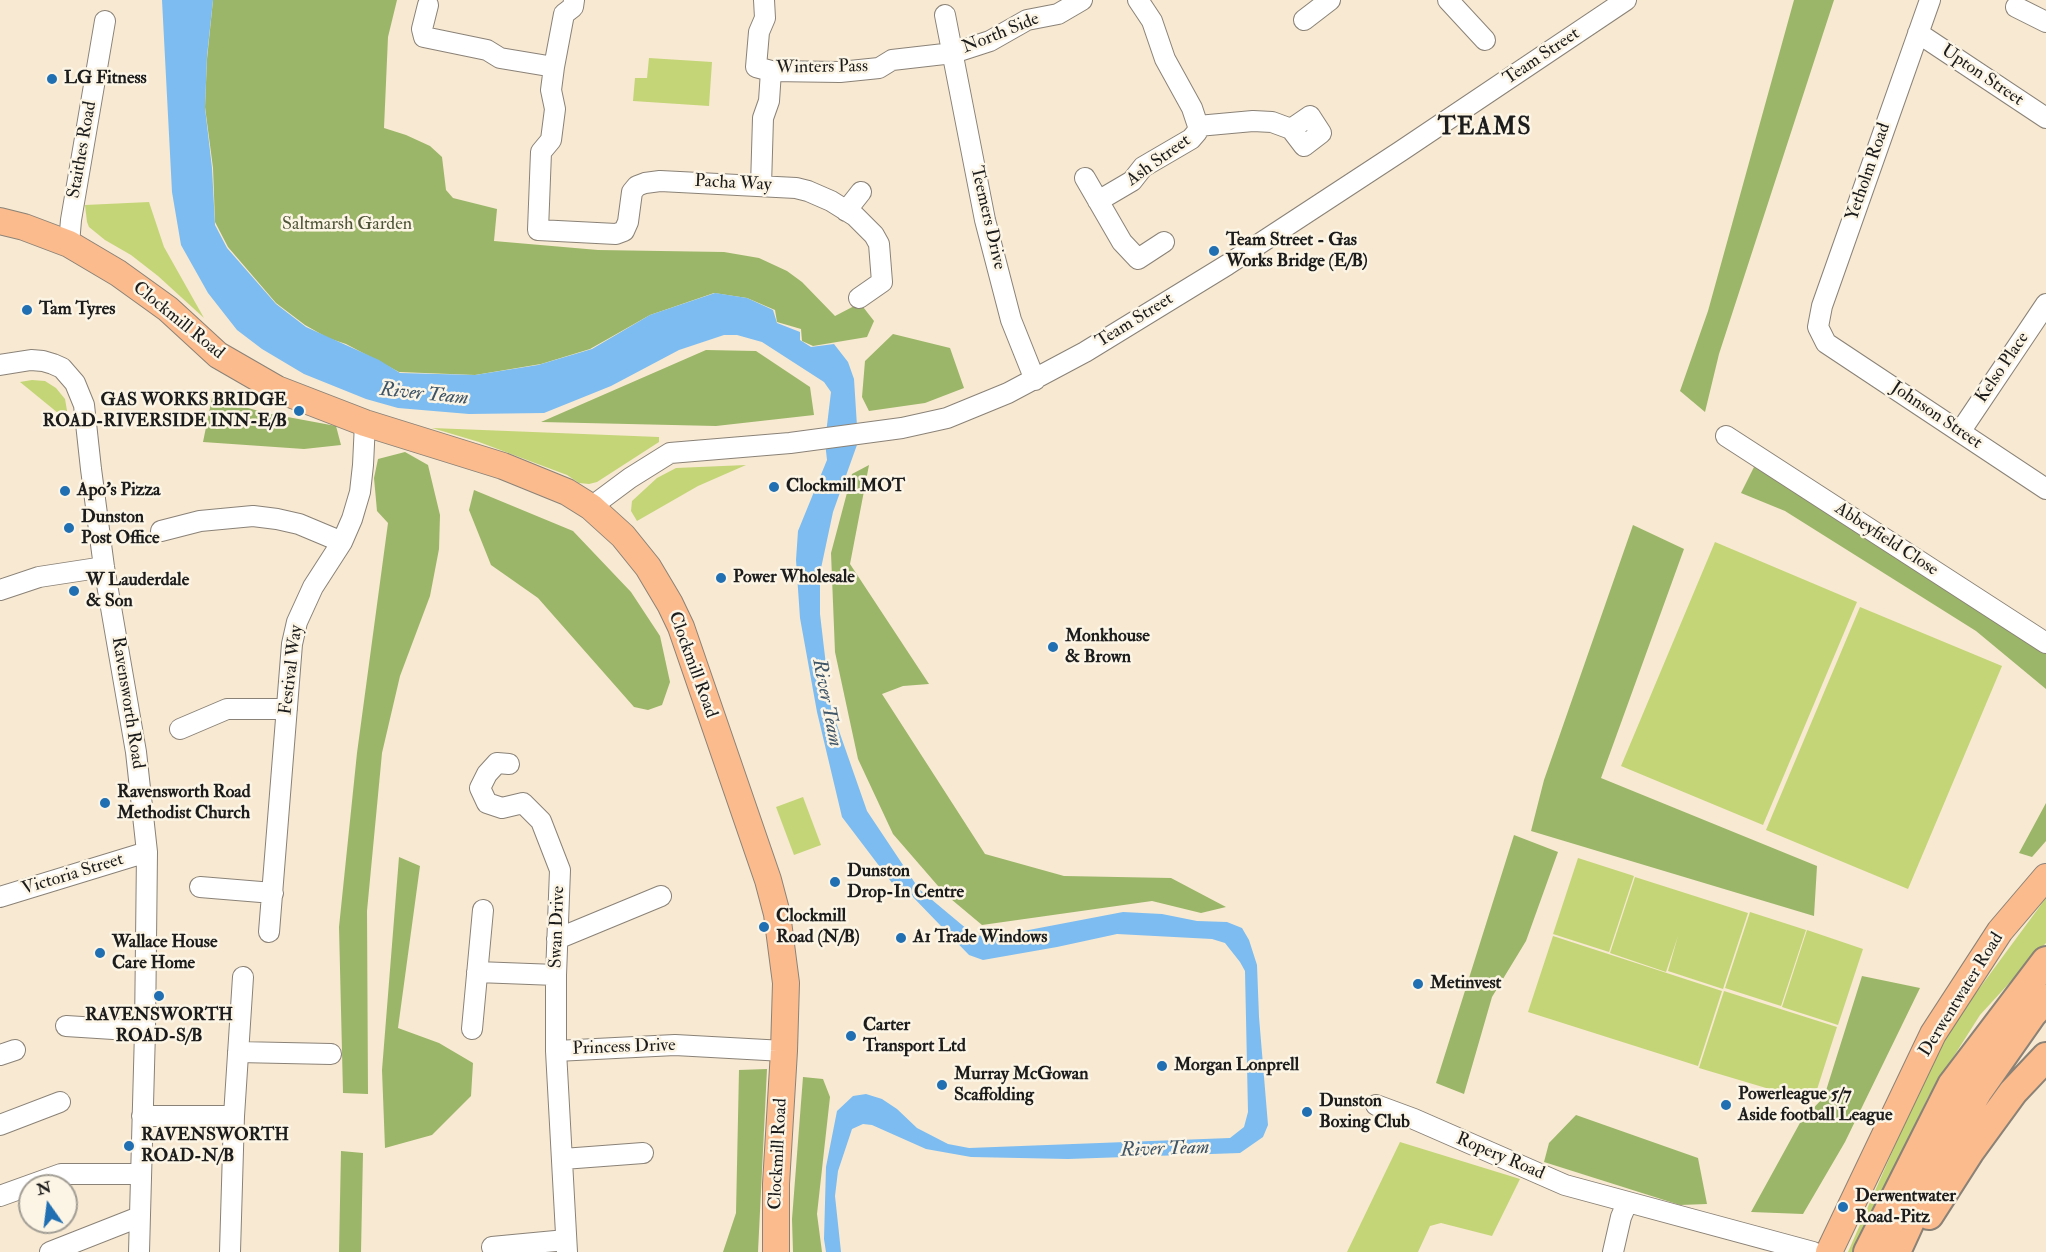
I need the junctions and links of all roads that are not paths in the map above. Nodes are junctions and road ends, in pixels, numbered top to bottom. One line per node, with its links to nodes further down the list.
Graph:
1 (574, 0): 18 (street)
2 (764, 0): 19 (street, Winters Pass)
3 (1082, 0): 17 (street, North Side)
4 (1138, 0): 20 (street)
5 (1330, 0): 12 (street)
6 (1448, 0): 16 (street)
7 (1626, 0): 35 (street, Team Street)
8 (1930, 0): 15 (street, Yetholm Road)
9 (428, 5): 18 (street)
10 (2016, 7): 14 (street)
11 (945, 15): 17 (street, Teemers Drive)
12 (1304, 20)
13 (105, 21): 30 (street, Staithes Road)
14 (2046, 22)
15 (1918, 33): 21 (street, Upton Street); 33 (street, Yetholm Road)
16 (1485, 40)
17 (953, 53): 19 (street, Winters Pass); 35 (street, Teemers Drive)
18 (554, 67): 24 (street, Pacha Way)
19 (771, 71): 24 (street)
20 (1195, 117): 22 (street); 26 (street, Ash Street)
21 (2046, 118)
22 (1291, 129)
23 (1084, 178): 26 (street)
24 (761, 186): 27 (street, Pacha Way)
25 (861, 192): 27 (street)
26 (1098, 201): 29 (street)
27 (846, 211): 31 (street, Pacha Way)
28 (0, 222): 30 (main road, Clockmill Road)
29 (1164, 242)
30 (69, 244): 36 (main road, Clockmill Road)
31 (859, 298)
32 (2046, 304): 37 (street, Kelso Place)
33 (1826, 343): 37 (street, Johnson Street)
34 (0, 365): 43 (street, Ravensworth Road)
35 (1035, 380): 40 (street, Team Street)
36 (365, 423): 40 (main road, Clockmill Road); 42 (street, Festival Way)
37 (1960, 432): 39 (street, Johnson Street)
38 (1726, 436): 45 (street, Abbeyfield Close)
39 (2046, 489)
40 (591, 507): 67 (main road, Clockmill Road)
41 (161, 531): 42 (street)
42 (342, 542): 46 (street, Festival Way)
43 (104, 567): 44 (street); 49 (street, Ravensworth Road)
44 (0, 590)
45 (2046, 643)
46 (286, 709): 47 (street); 52 (street, Festival Way)
47 (180, 729)
48 (509, 764): 57 (street, Swan Drive)
49 (147, 852): 54 (street, Victoria Street); 65 (street, Ravensworth Road)
50 (2046, 877): 90 (main road, Derwentwater Road)
51 (200, 887): 52 (street)
52 (273, 893): 56 (street, Festival Way)
53 (661, 896): 57 (street)
54 (0, 897)
55 (483, 910): 59 (street)
56 (269, 932)
57 (557, 939): 60 (street, Swan Drive)
58 (2046, 961): 91 (highway)
59 (477, 972): 60 (street); 64 (street)
60 (556, 975): 66 (street, Swan Drive)
61 (243, 977): 68 (street)
62 (2046, 999): 92 (highway)
63 (66, 1026): 65 (street)
64 (472, 1029)
65 (145, 1031): 73 (street, Ravensworth Road)
66 (556, 1051): 67 (street, Princess Drive); 77 (street, Princess Drive)
67 (784, 1051): 87 (main road, Clockmill Road)
68 (238, 1052): 69 (street); 74 (street)
69 (331, 1054)
70 (2046, 1057): 93 (highway)
71 (60, 1102): 75 (street)
72 (1376, 1105): 80 (street, Ropery Road)
73 (142, 1116): 74 (street); 78 (street, Ravensworth Road)
74 (234, 1116): 86 (street)
75 (0, 1125)
76 (643, 1153): 77 (street)
77 (563, 1159): 82 (street, Princess Drive)
78 (140, 1174): 79 (street); 81 (street, Ravensworth Road)
79 (0, 1196)
80 (1627, 1203): 88 (street); 89 (street, Ropery Road)
81 (139, 1217): 84 (street); 85 (street, Ravensworth Road)
82 (567, 1246): 83 (street)
83 (492, 1247)
84 (50, 1252)
85 (139, 1252)
86 (230, 1252)
87 (776, 1252)
88 (1613, 1252)
89 (1813, 1252)
90 (1829, 1252)
91 (1868, 1252)
92 (1896, 1252)
93 (1906, 1252)

